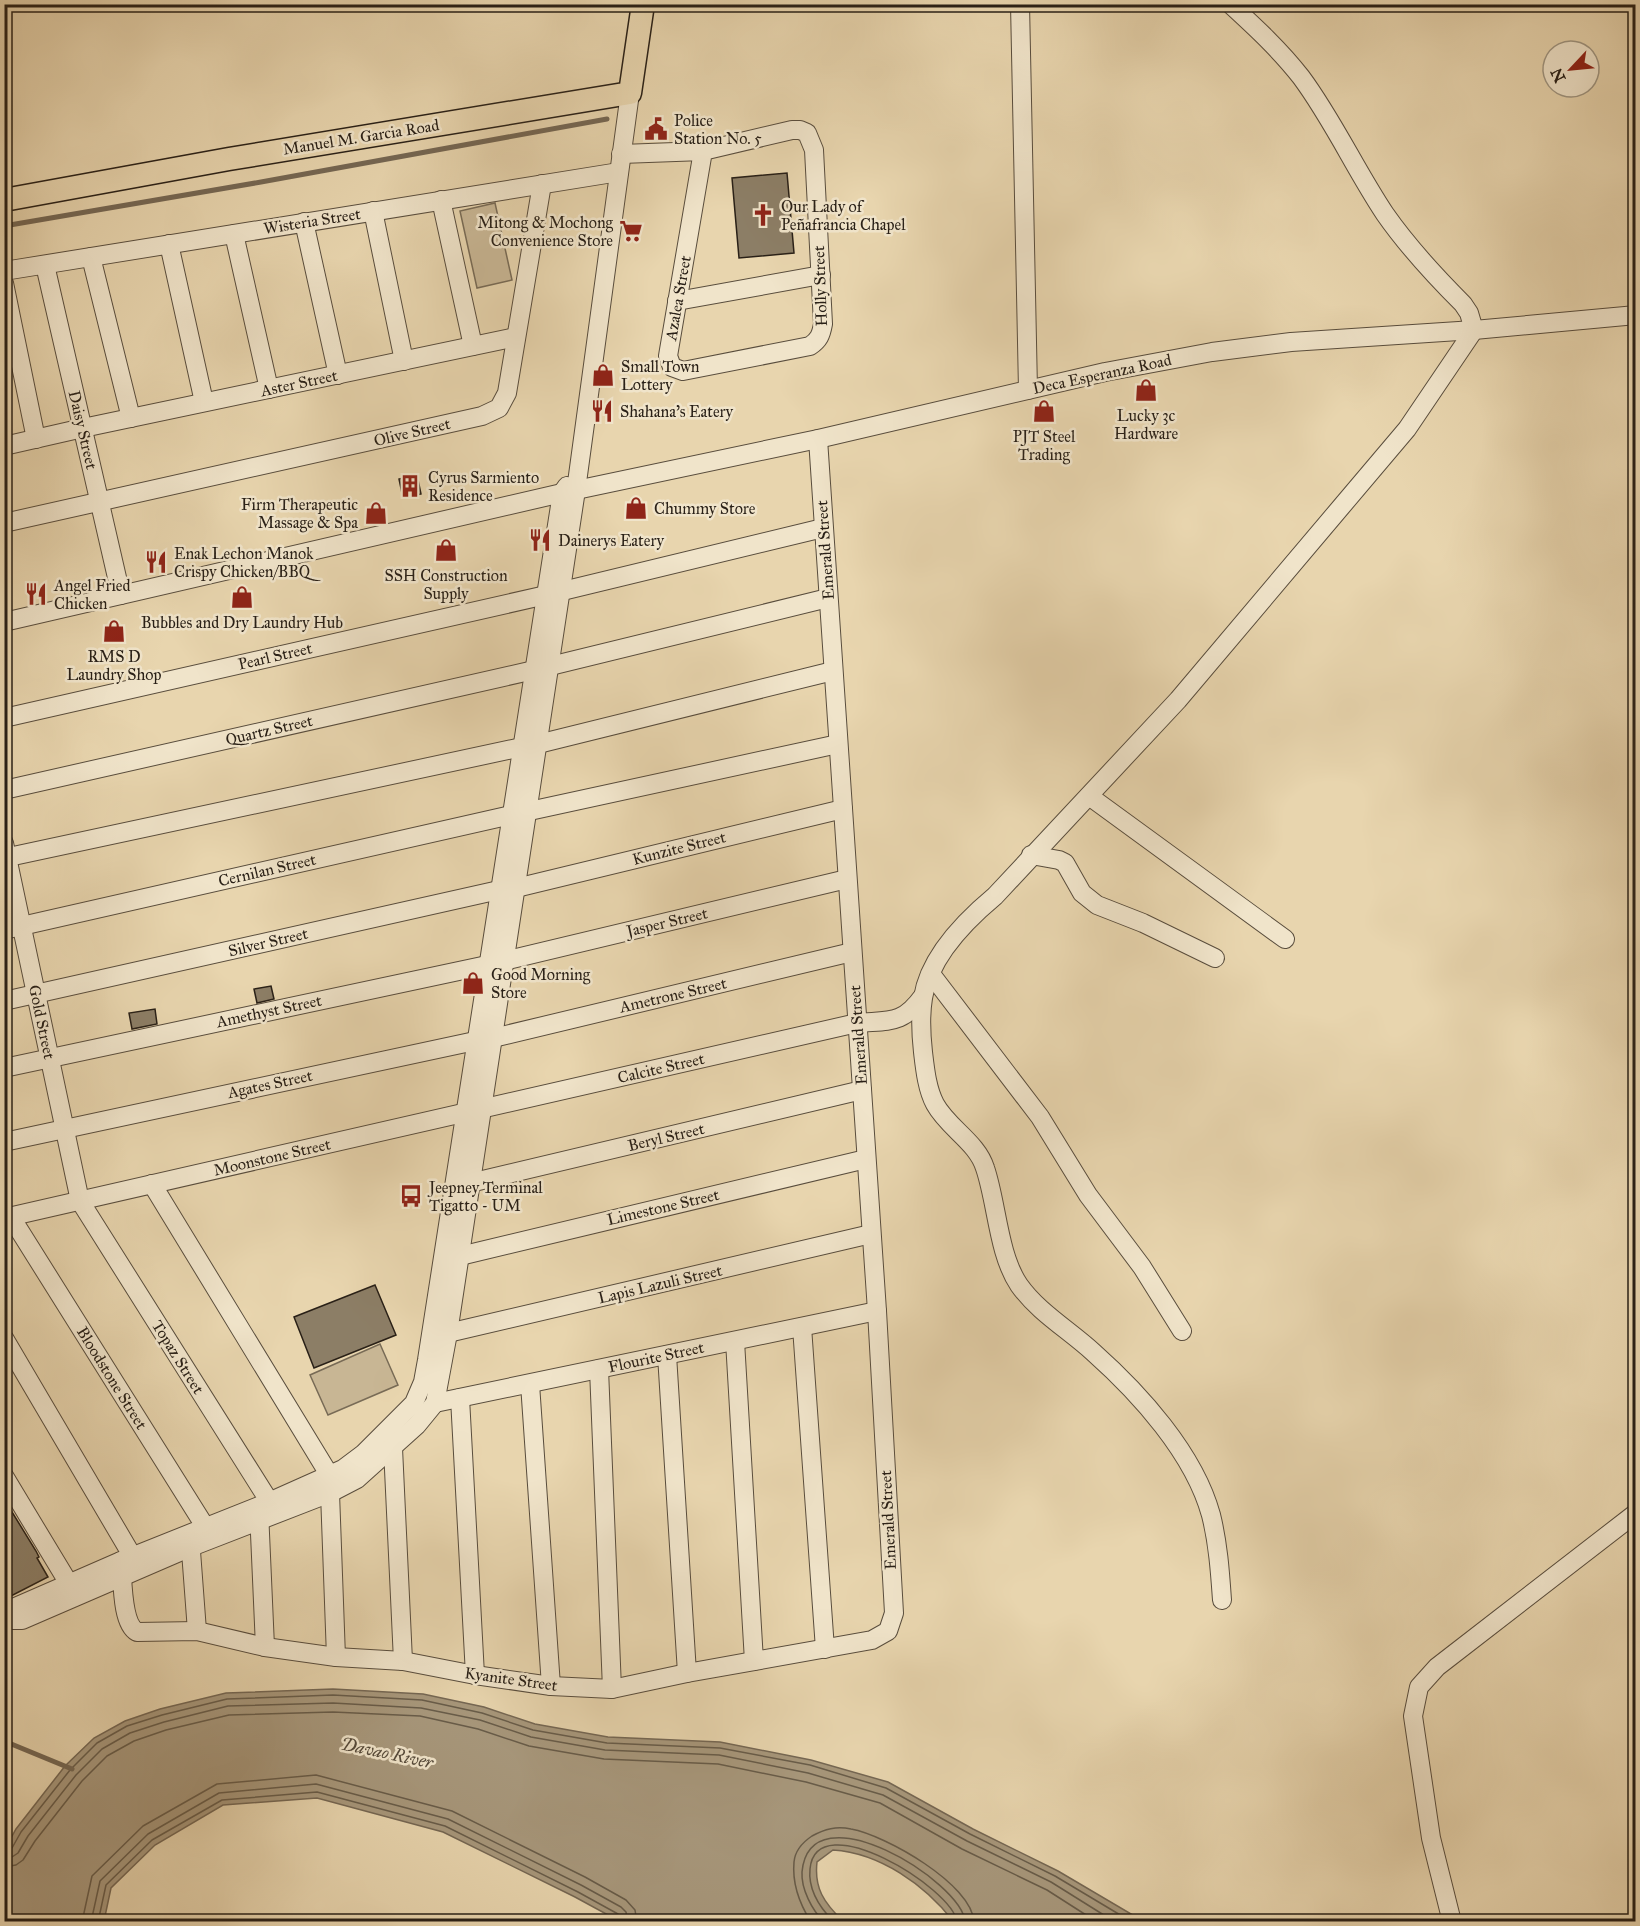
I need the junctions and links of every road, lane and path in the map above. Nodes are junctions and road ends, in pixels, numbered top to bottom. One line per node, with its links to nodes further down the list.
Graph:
1 (643, 4): 4 (main road)
2 (1020, 4): 28 (street)
3 (1230, 4): 21 (street)
4 (630, 93): 6 (street); 8 (main road, Manuel M. Garcia Road)
5 (703, 151): 6 (street, Holly Street); 17 (street, Holly Street); 19 (street, Azalea Street)
6 (620, 163): 7 (street, Wisteria Street); 35 (street)
7 (542, 184): 9 (street, Wisteria Street); 22 (street, Olive Street)
8 (4, 200)
9 (441, 200): 10 (street, Wisteria Street); 24 (street)
10 (373, 211): 11 (street, Wisteria Street); 25 (street)
11 (304, 222): 12 (street, Wisteria Street); 26 (street)
12 (234, 234): 13 (street, Wisteria Street); 27 (street)
13 (169, 244): 14 (street, Wisteria Street); 29 (street)
14 (92, 257): 15 (street, Wisteria Street); 30 (street)
15 (45, 265): 16 (street, Wisteria Street); 31 (street, Daisy Street)
16 (4, 271)
17 (821, 275): 19 (street); 23 (street, Holly Street)
18 (4, 283): 32 (street)
19 (677, 301): 23 (street, Azalea Street)
20 (1635, 315): 21 (street, Deca Esperanza Road)
21 (1474, 330): 28 (street, Deca Esperanza Road); 49 (street)
22 (516, 337): 24 (street, Aster Street); 36 (street, Olive Street)
23 (818, 341)
24 (473, 346): 25 (street, Aster Street)
25 (404, 361): 26 (street, Aster Street)
26 (338, 375): 27 (street, Aster Street)
27 (269, 389): 29 (street, Aster Street)
28 (1028, 390): 33 (street, Deca Esperanza Road)
29 (204, 402): 30 (street, Aster Street)
30 (130, 418): 31 (street, Aster Street)
31 (83, 428): 32 (street, Aster Street); 36 (street, Daisy Street)
32 (36, 439): 34 (street, Aster Street)
33 (818, 439): 35 (street, Deca Esperanza Road); 38 (street, Emerald Street)
34 (4, 446)
35 (569, 492): 39 (street); 40 (street, Deca Esperanza Road)
36 (100, 501): 37 (street, Olive Street); 40 (street, Daisy Street)
37 (4, 523)
38 (824, 528): 39 (street, Pearl Street); 41 (street, Emerald Street)
39 (554, 593): 43 (street); 45 (street, Pearl Street)
40 (121, 595): 42 (street, Deca Esperanza Road)
41 (828, 598): 43 (street, Quartz Street); 44 (street, Emerald Street)
42 (4, 622)
43 (542, 668): 47 (street); 48 (street, Quartz Street)
44 (833, 671): 46 (street, Emerald Street); 47 (street)
45 (4, 718)
46 (838, 744): 50 (street, Emerald Street); 51 (street, Cernilan Street)
47 (530, 746): 51 (street); 52 (street)
48 (4, 790)
49 (1089, 796): 53 (street); 57 (street)
50 (843, 809): 54 (street, Emerald Street); 55 (street, Kunzite Street)
51 (519, 813): 55 (street); 56 (street, Cernilan Street)
52 (6, 853): 56 (street, Gold Street)
53 (1031, 855): 59 (street); 61 (street)
54 (847, 879): 58 (street, Emerald Street); 60 (street, Jasper Street)
55 (508, 889): 60 (street); 62 (street, Silver Street)
56 (13, 928): 62 (street, Gold Street)
57 (1285, 939)
58 (852, 952): 65 (street, Emerald Street); 66 (street, Ametrone Street)
59 (1215, 958)
60 (496, 963): 66 (street); 67 (street, Amethyst Street)
61 (931, 974): 63 (street); 82 (street)
62 (36, 993): 64 (street, Silver Street); 67 (street, Gold Street)
63 (923, 996): 65 (street, Calcite Street); 99 (street)
64 (4, 1000)
65 (857, 1023): 69 (street, Emerald Street); 70 (street, Calcite Street)
66 (484, 1039): 70 (street); 71 (street, Agates Street)
67 (50, 1057): 68 (street, Amethyst Street); 71 (street, Gold Street)
68 (4, 1068)
69 (862, 1090): 73 (street, Emerald Street); 74 (street, Beryl Street)
70 (473, 1111): 74 (street); 75 (street, Moonstone Street); 93 (street)
71 (64, 1128): 72 (street, Agates Street); 76 (street, Gold Street)
72 (4, 1142)
73 (866, 1159): 78 (street, Emerald Street); 79 (street, Limestone Street)
74 (470, 1183): 79 (street)
75 (152, 1184): 76 (street, Moonstone Street); 93 (street)
76 (80, 1201): 77 (street, Moonstone Street); 94 (street, Topaz Street)
77 (8, 1218): 96 (street, Bloodstone Street)
78 (871, 1234): 80 (street, Emerald Street); 83 (street, Lapis Lazuli Street)
79 (460, 1256): 83 (street)
80 (877, 1311): 81 (street, Flourite Street); 102 (street, Emerald Street)
81 (802, 1327): 85 (street, Flourite Street); 104 (street)
82 (1182, 1331)
83 (448, 1333): 90 (street)
84 (4, 1338): 97 (street)
85 (735, 1341): 86 (street, Flourite Street); 107 (street)
86 (667, 1355): 87 (street, Flourite Street); 108 (street)
87 (599, 1369): 88 (street, Flourite Street); 111 (street)
88 (530, 1384): 89 (street, Flourite Street); 110 (street)
89 (460, 1398): 90 (street, Flourite Street); 109 (street)
90 (435, 1403): 91 (street)
91 (393, 1448): 93 (street); 106 (street)
92 (4, 1476): 98 (street)
93 (330, 1484): 94 (street); 105 (street)
94 (266, 1510): 96 (street); 103 (street)
95 (1635, 1513): 112 (street)
96 (200, 1537): 97 (street); 101 (street)
97 (129, 1565): 98 (street); 101 (street, Kyanite Street)
98 (73, 1590): 100 (street)
99 (1222, 1600)
100 (4, 1613)
101 (197, 1631): 103 (street, Kyanite Street)
102 (888, 1631): 104 (street, Kyanite Street)
103 (265, 1647): 105 (street, Kyanite Street)
104 (825, 1649): 107 (street, Kyanite Street)
105 (336, 1657): 106 (street, Kyanite Street)
106 (403, 1661): 109 (street, Kyanite Street)
107 (754, 1661): 108 (street, Kyanite Street)
108 (687, 1673): 111 (street, Kyanite Street)
109 (475, 1675): 110 (street, Kyanite Street)
110 (551, 1686): 111 (street, Kyanite Street)
111 (612, 1689)
112 (1452, 1922)

